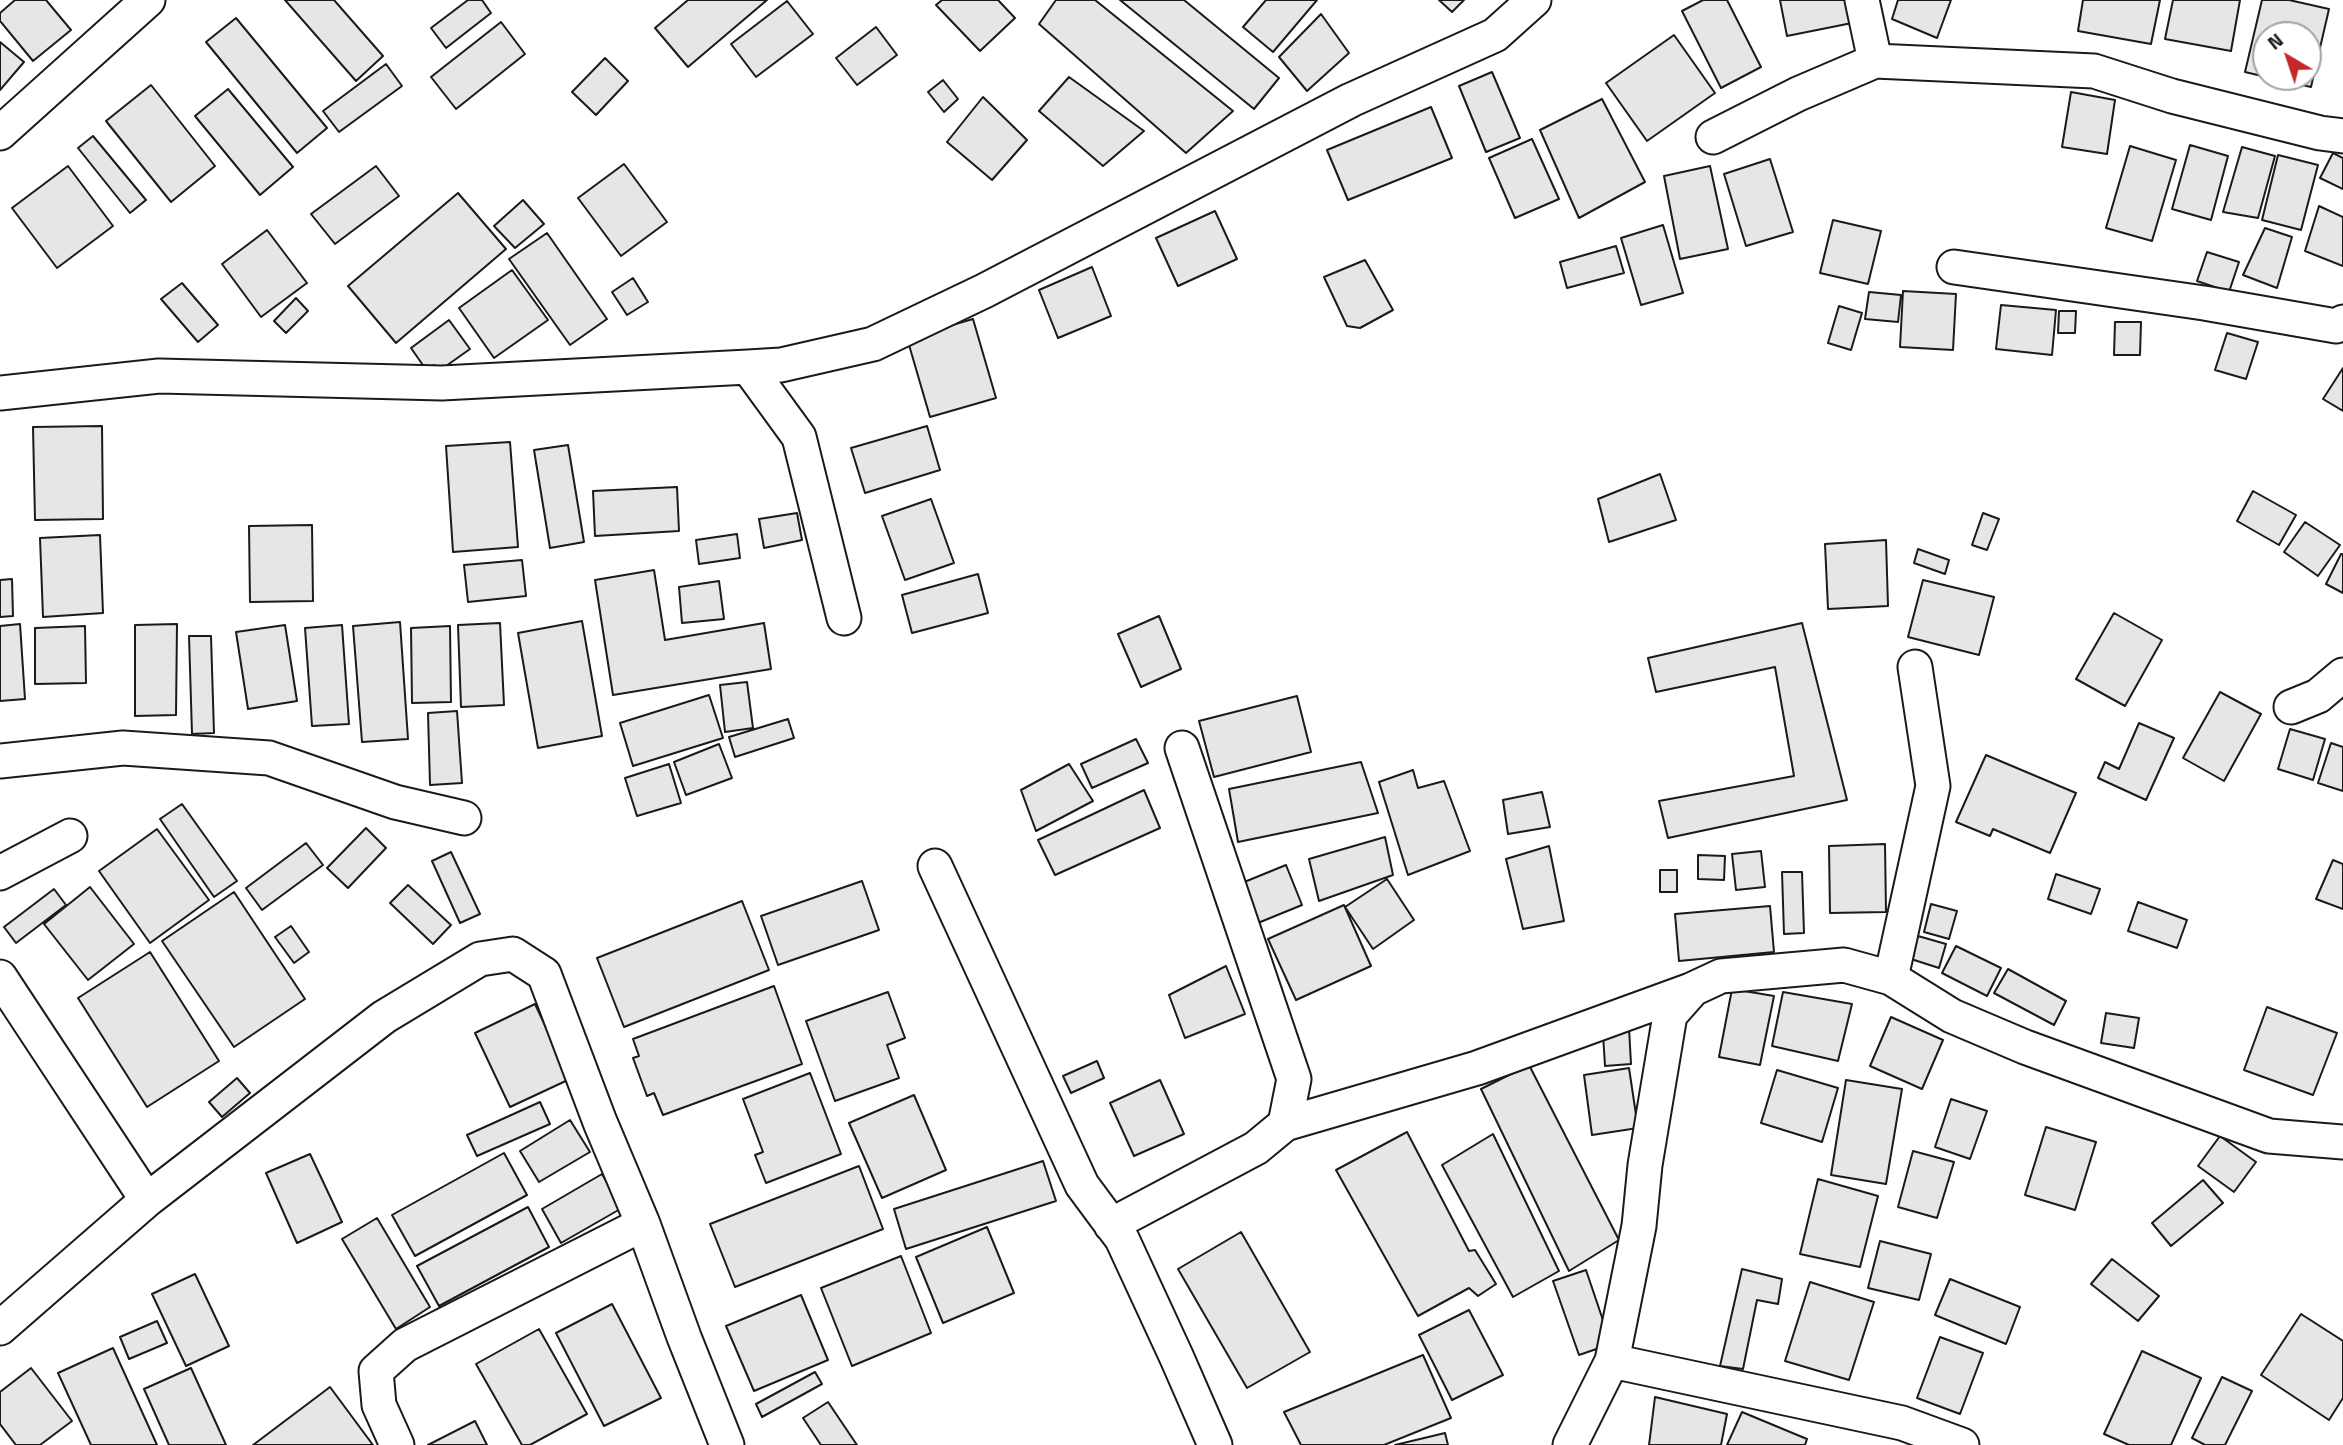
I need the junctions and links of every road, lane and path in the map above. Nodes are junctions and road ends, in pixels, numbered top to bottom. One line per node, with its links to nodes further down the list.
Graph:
1 (148, 0): 5 (street)
2 (1534, 0): 10 (street)
3 (1862, 0): 4 (street)
4 (1875, 61): 6 (street); 7 (street)
5 (0, 133)
6 (2343, 136)
7 (1713, 137)
8 (1954, 267): 9 (street)
9 (2343, 322)
10 (748, 367): 11 (street); 12 (street)
11 (0, 394)
12 (844, 618)
13 (1915, 667): 23 (street)
14 (2343, 675): 15 (street)
15 (2291, 706)
16 (1182, 748): 25 (street)
17 (0, 761): 18 (street)
18 (464, 818)
19 (70, 836): 21 (street)
20 (935, 866): 29 (street)
21 (0, 873)
22 (0, 977): 27 (street)
23 (1891, 978): 24 (street); 26 (street)
24 (1693, 989): 25 (street); 31 (street)
25 (1285, 1124): 29 (street)
26 (2343, 1142)
27 (147, 1200): 28 (street); 30 (street)
28 (643, 1224): 32 (street); 33 (street)
29 (1111, 1225): 34 (street)
30 (0, 1328)
31 (1612, 1361): 35 (street); 36 (street)
32 (397, 1445)
33 (727, 1445)
34 (1215, 1445)
35 (1570, 1445)
36 (1962, 1445)

